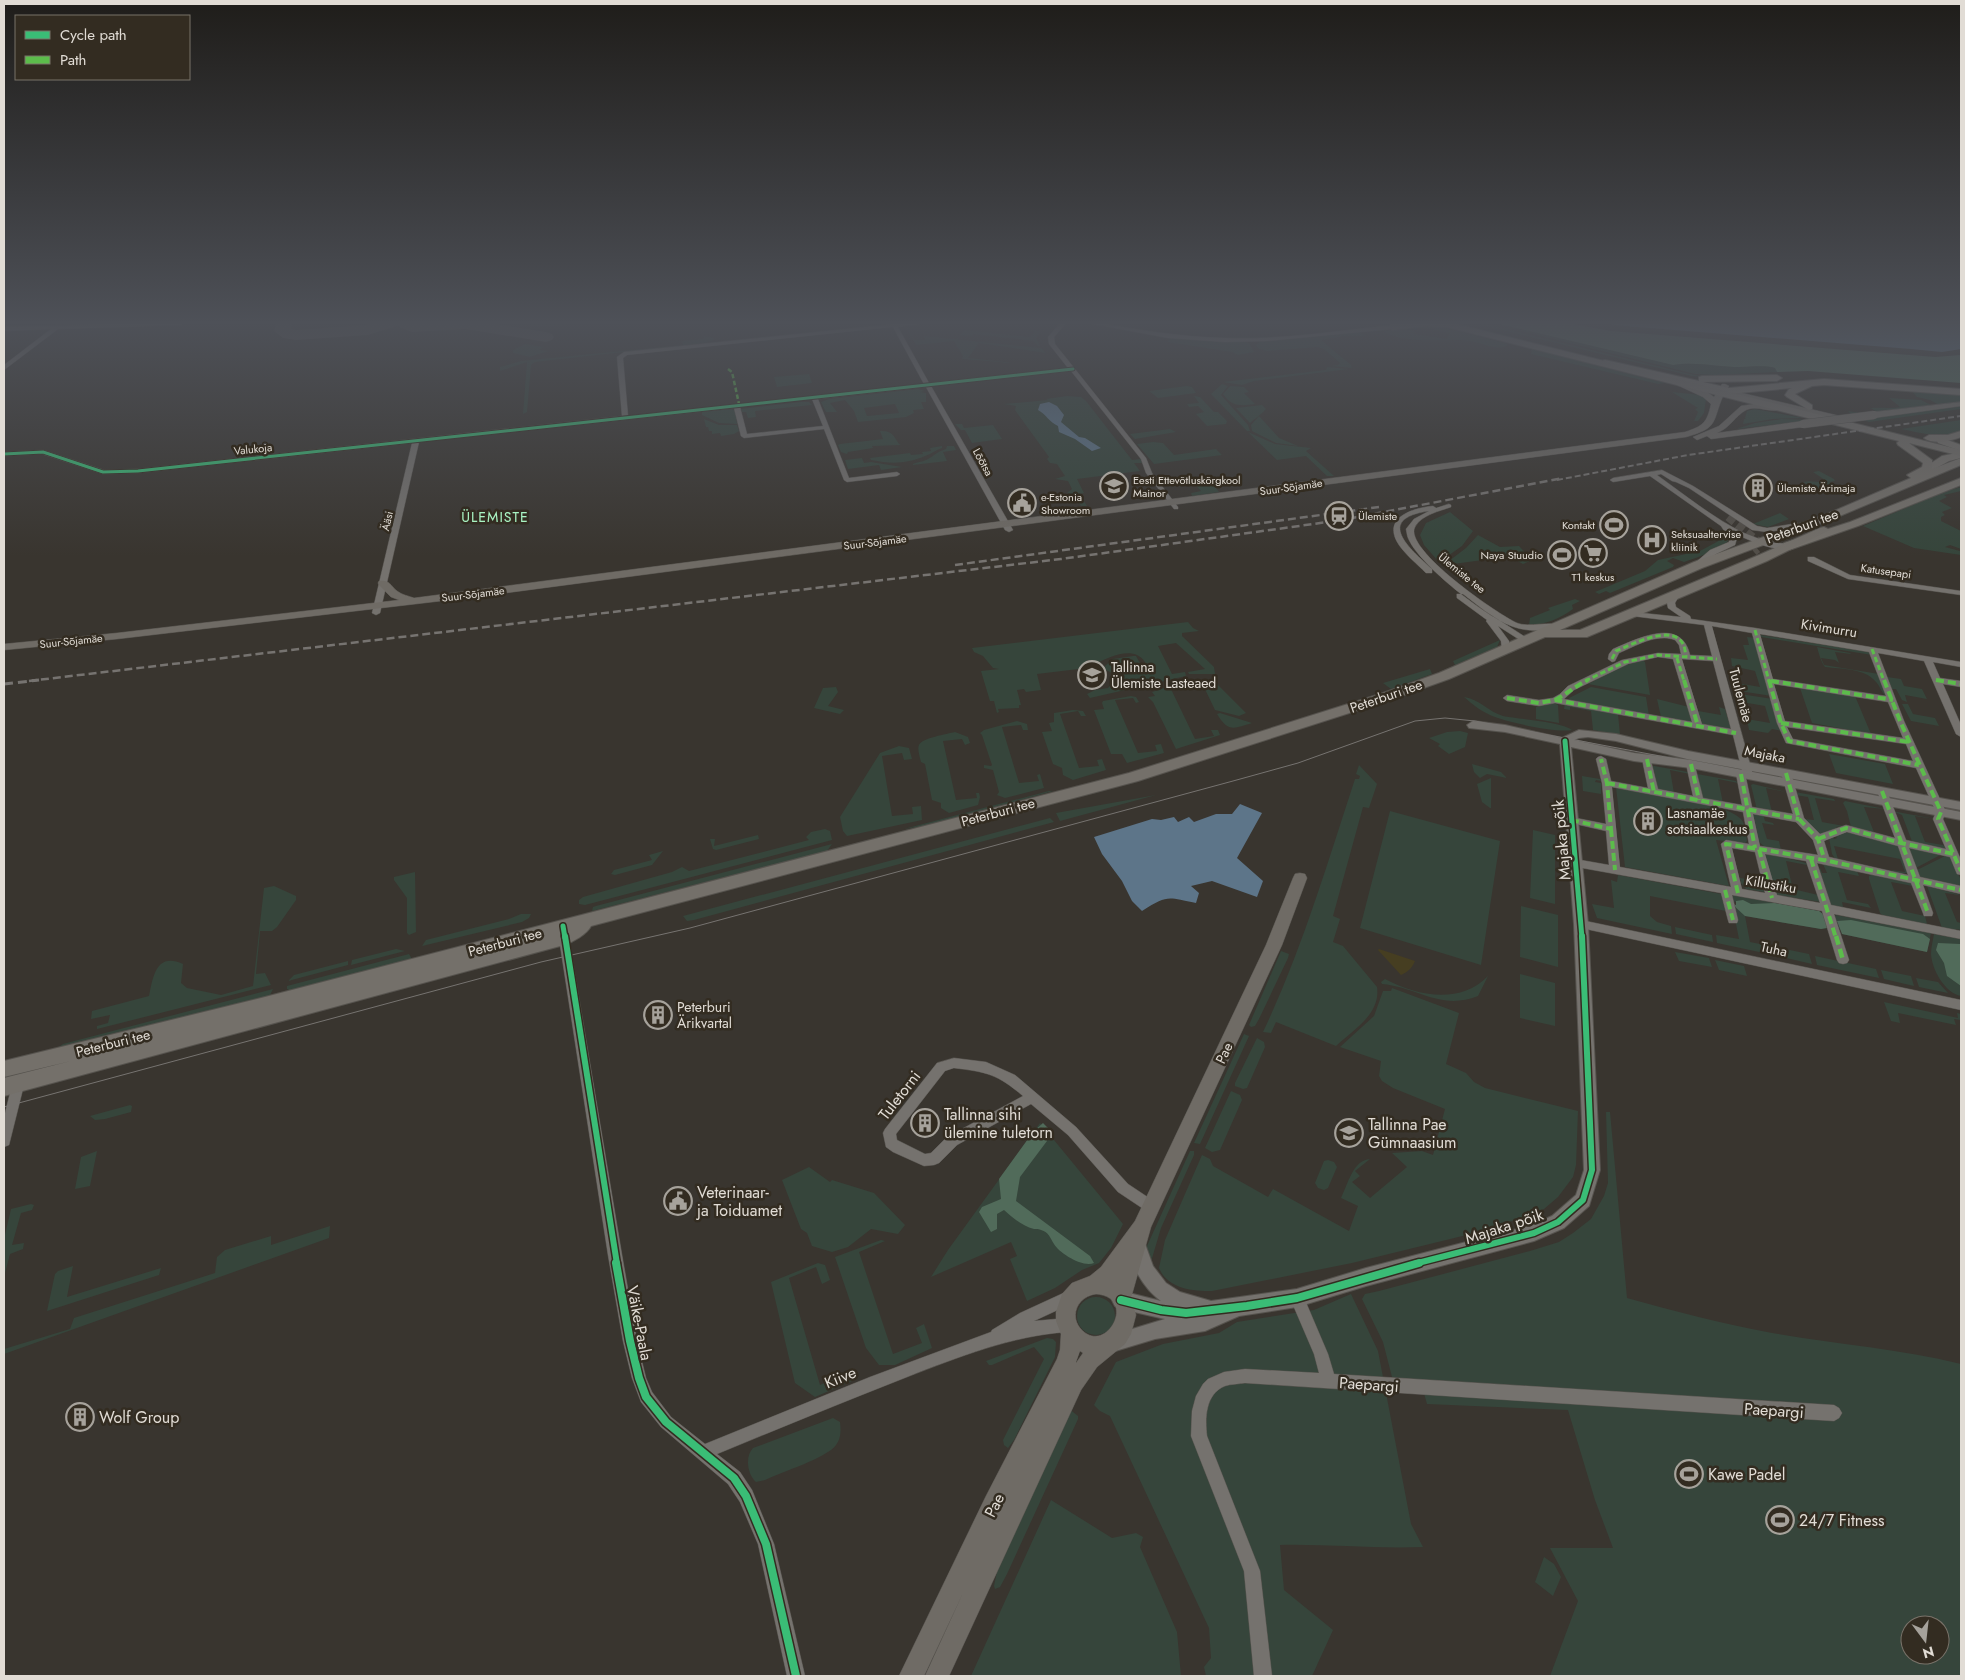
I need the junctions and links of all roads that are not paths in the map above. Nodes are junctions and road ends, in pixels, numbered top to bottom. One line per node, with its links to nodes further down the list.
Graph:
1 (624, 399): 19 (street)
2 (801, 399): 15 (street, Valukoja)
3 (816, 399): 21 (street)
4 (935, 399): 43 (street, Lõõtsa)
5 (1097, 399): 39 (street)
6 (1711, 399): 13 (main road)
7 (1720, 399): 13 (main road, Suur-Sõjamäe)
8 (1729, 399): 20 (main road)
9 (1754, 399): 17 (highway)
10 (1764, 399): 18 (main road)
11 (1771, 399): 16 (highway)
12 (1796, 399): 16 (main road)
13 (1716, 404): 39 (main road, Suur-Sõjamäe)
14 (1961, 404): 24 (main road, bridge)
15 (737, 406): 19 (street, Valukoja); 21 (street)
16 (1809, 407): 18 (highway)
17 (1781, 408): 20 (main road); 22 (highway)
18 (1836, 416): 25 (highway)
19 (625, 418): 26 (street, Valukoja)
20 (1730, 421): 24 (main road)
21 (827, 427): 34 (street)
22 (1879, 432): 31 (highway); 33 (highway)
23 (1961, 434): 25 (highway)
24 (1693, 438): 29 (main road)
25 (1929, 438): 27 (highway)
26 (416, 441): 30 (street, Valukoja); 50 (street, Ääsi)
27 (1942, 442): 28 (main road)
28 (1961, 446)
29 (1609, 449)
30 (4, 454)
31 (1961, 454): 33 (main road)
32 (1961, 461): 44 (highway, Peterburi tee)
33 (1926, 469): 42 (highway)
34 (897, 474)
35 (1652, 474): 36 (street); 38 (street); 41 (street)
36 (1670, 476): 40 (street); 42 (street)
37 (1959, 478): 45 (main road)
38 (1613, 480)
39 (1174, 506): 43 (main road, Suur-Sõjamäe)
40 (1728, 517)
41 (1722, 523): 46 (street); 49 (street)
42 (1795, 525): 44 (highway)
43 (1007, 528): 48 (main road, Suur-Sõjamäe)
44 (1773, 536): 46 (highway, Peterburi tee)
45 (1788, 546): 46 (street); 52 (highway, Peterburi tee)
46 (1755, 547): 49 (highway, Peterburi tee); 61 (highway)
47 (1810, 559): 51 (street, Katusepapi)
48 (751, 561): 53 (main road, Suur-Sõjamäe); 54 (main road, Suur-Sõjamäe)
49 (1698, 566): 59 (highway, Peterburi tee)
50 (383, 584): 53 (main road); 54 (street, Ääsi)
51 (1961, 593)
52 (1675, 596): 56 (highway, Peterburi tee); 57 (street, Kivimurru)
53 (418, 601): 54 (main road, Suur-Sõjamäe)
54 (377, 609): 64 (main road, Suur-Sõjamäe); 67 (main road, Suur-Sõjamäe)
55 (1482, 613): 59 (street, Ülemiste tee); 63 (street, Ülemiste tee); 66 (street, Ülemiste tee)
56 (1632, 614): 57 (street, Kivimurru); 61 (highway, Peterburi tee)
57 (1692, 621): 58 (street, Kivimurru)
58 (1708, 623): 60 (street, Kivimurru); 71 (street, Tuulemäe)
59 (1563, 625): 62 (highway, Peterburi tee)
60 (1755, 630): 65 (street, Kivimurru); 74 (street)
61 (1588, 632): 62 (highway)
62 (1543, 633): 63 (highway, Peterburi tee)
63 (1526, 640): 66 (highway, Peterburi tee)
64 (4, 647)
65 (1872, 649): 70 (street, Kivimurru); 78 (street)
66 (1505, 650): 122 (highway, Peterburi tee)
67 (4, 654)
68 (1682, 657): 69 (street); 71 (street); 77 (street); 81 (street)
69 (1612, 658)
70 (1927, 658): 72 (street, Kivimurru); 73 (street)
71 (1717, 659): 82 (street, Tuulemäe)
72 (1961, 664)
73 (1936, 680): 75 (street); 83 (street)
74 (1770, 681): 78 (street); 79 (street)
75 (1961, 684)
76 (1507, 698): 77 (street)
77 (1555, 700): 81 (street)
78 (1893, 700): 85 (street)
79 (1781, 723): 85 (street); 89 (street)
80 (1473, 724): 84 (street, Majaka)
81 (1698, 726): 82 (street)
82 (1736, 733): 90 (street, Tuulemäe)
83 (1961, 734)
84 (1568, 740): 87 (street, Majaka); 90 (street, Majaka); 101 (street, Majaka põik)
85 (1909, 742): 89 (street)
86 (1602, 759): 92 (street)
87 (1646, 759): 88 (street, Majaka); 93 (street)
88 (1690, 764): 90 (street, Majaka); 95 (street)
89 (1919, 764): 96 (street)
90 (1745, 771): 91 (street, Majaka); 98 (street, Tuulemäe)
91 (1787, 778): 94 (street, Majaka); 100 (street)
92 (1607, 783): 93 (street); 102 (street)
93 (1654, 792): 95 (street)
94 (1884, 796): 96 (street, Majaka); 104 (street)
95 (1699, 800): 98 (street)
96 (1939, 806): 97 (street, Majaka); 99 (street, Majaka); 106 (street)
97 (1961, 806)
98 (1748, 810): 100 (street); 105 (street, Tuulemäe)
99 (1961, 816)
100 (1798, 819): 103 (street)
101 (1571, 820): 102 (street); 109 (street, Majaka põik)
102 (1610, 828): 110 (street)
103 (1818, 839): 104 (street); 108 (street)
104 (1901, 843): 106 (street); 113 (street)
105 (1757, 848): 107 (street); 116 (street); 117 (street, Tuulemäe)
106 (1954, 854): 111 (street)
107 (1811, 859): 108 (street); 118 (street)
108 (1825, 861): 113 (street)
109 (1575, 863): 110 (street, Killustiku); 121 (street, Majaka põik)
110 (1615, 870): 114 (street, Killustiku)
111 (1961, 871)
112 (1300, 878): 129 (main road, Pae)
113 (1915, 881): 115 (street); 119 (street)
114 (1725, 890): 116 (street, Killustiku); 120 (street)
115 (1961, 890)
116 (1738, 892): 117 (street, Killustiku)
117 (1772, 898): 118 (street, Killustiku)
118 (1826, 908): 123 (street, Killustiku); 124 (street)
119 (1928, 912)
120 (1733, 920)
121 (1581, 924): 125 (street, Tuha); 134 (street, Majaka põik)
122 (563, 932): 126 (highway, Peterburi tee); 143 (street, Väike-Paala)
123 (1961, 935)
124 (1843, 960)
125 (1961, 1005)
126 (12, 1076): 128 (street)
127 (1032, 1098): 127 (street, Tuletorni); 129 (street, Tuletorni)
128 (4, 1140)
129 (1150, 1206): 130 (main road, Pae)
130 (1142, 1226): 131 (main road, Pae); 132 (main road, Pae)
131 (1138, 1247): 135 (main road, Pae); 137 (street)
132 (1093, 1285): 133 (main road); 135 (main road)
133 (1070, 1297): 138 (main road); 139 (street, Kiive)
134 (1296, 1298): 136 (street, Majaka põik); 141 (street)
135 (1121, 1300): 137 (street, Majaka põik); 140 (main road)
136 (1247, 1306): 137 (street, Majaka põik); 140 (street, Majaka põik)
137 (1214, 1309)
138 (1069, 1328): 139 (street, Kiive); 140 (main road); 145 (main road, Pae)
139 (992, 1339): 143 (street, Kiive)
140 (1108, 1344): 146 (main road, Pae)
141 (1328, 1381): 142 (street, Paepargi); 147 (street, Paepargi)
142 (1834, 1413)
143 (704, 1452): 144 (street, Väike-Paala)
144 (796, 1676)
145 (911, 1676)
146 (937, 1676)
147 (1263, 1676)

